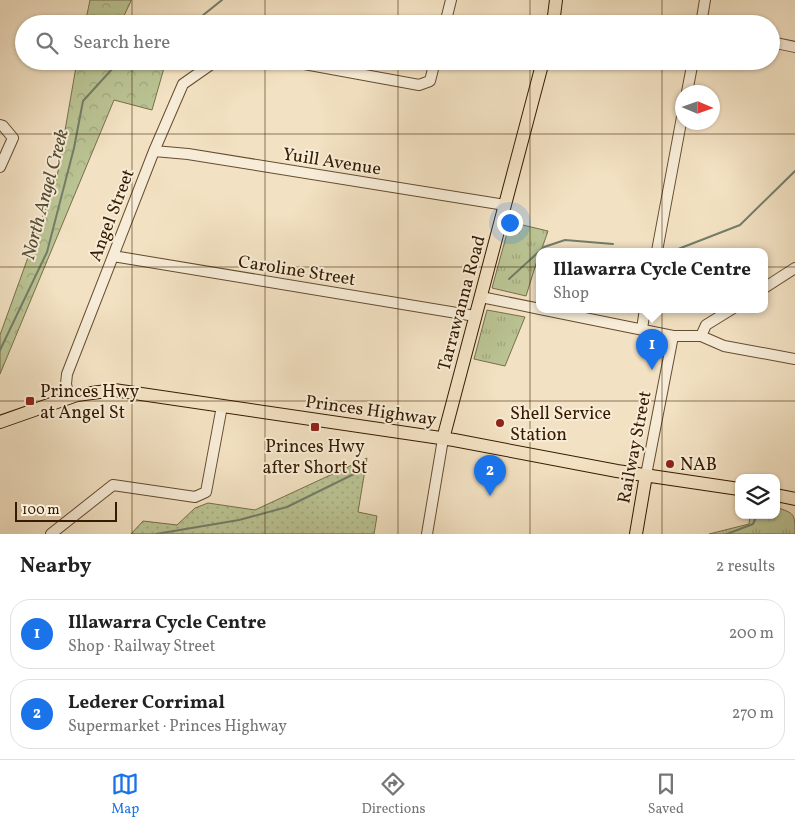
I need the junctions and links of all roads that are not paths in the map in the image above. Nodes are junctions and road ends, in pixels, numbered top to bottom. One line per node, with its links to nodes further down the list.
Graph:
1 (449, 0): 4 (street)
2 (556, 0): 5 (main road)
3 (705, 0): 6 (street)
4 (446, 15)
5 (554, 15)
6 (702, 15)
7 (780, 44): 8 (street)
8 (795, 47)
9 (203, 70): 17 (street, Angel Street)
10 (335, 70): 11 (street)
11 (433, 70)
12 (541, 70): 19 (main road, Tarrawanna Road)
13 (691, 70): 14 (street)
14 (688, 85)
15 (0, 125): 18 (street)
16 (680, 130): 20 (street)
17 (154, 151): 19 (street, Yuill Avenue); 21 (street, Angel Street)
18 (0, 167)
19 (505, 205): 24 (main road, Tarrawanna Road)
20 (658, 248)
21 (113, 256): 29 (street, Caroline Street); 34 (street, Angel Street)
22 (795, 268): 23 (street)
23 (768, 285)
24 (481, 297): 25 (street); 29 (main road, Tarrawanna Road)
25 (536, 308)
26 (560, 313): 30 (street)
27 (645, 313): 30 (street)
28 (726, 313): 32 (street)
29 (475, 316): 37 (main road, Tarrawanna Road)
30 (642, 329): 31 (street)
31 (673, 336): 32 (street); 38 (street, Railway Street)
32 (702, 336): 33 (street)
33 (795, 359)
34 (69, 398): 35 (main road, Princes Highway); 36 (main road, Princes Highway)
35 (222, 406): 37 (main road, Princes Highway); 42 (street)
36 (0, 422)
37 (443, 439): 38 (main road, Princes Highway); 43 (street)
38 (646, 475): 39 (main road, Princes Highway); 44 (main road, Railway Street)
39 (735, 488)
40 (780, 496): 41 (main road)
41 (795, 499)
42 (51, 534)
43 (427, 534)
44 (636, 534)

